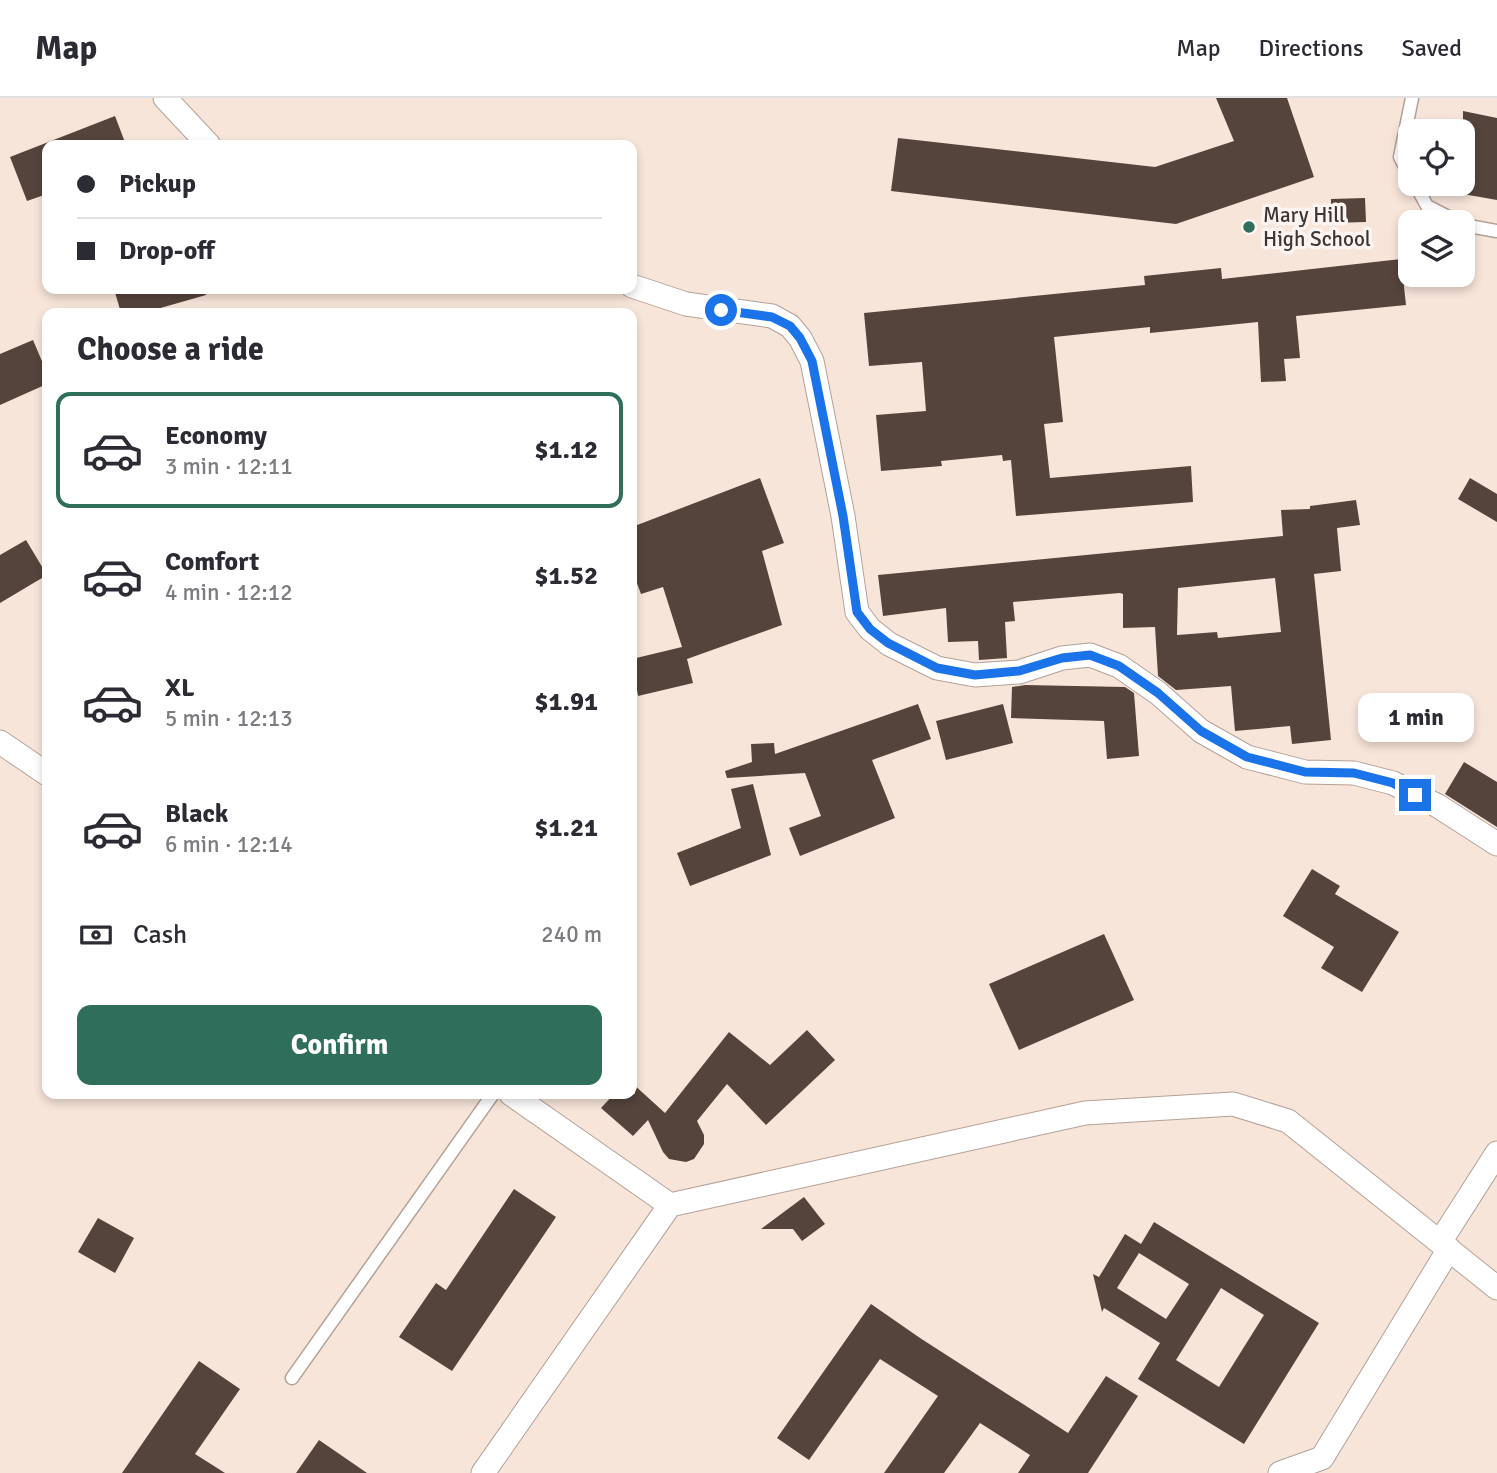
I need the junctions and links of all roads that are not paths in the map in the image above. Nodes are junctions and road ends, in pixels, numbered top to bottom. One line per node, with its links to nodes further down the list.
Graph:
1 (165, 98): 4 (street)
2 (1412, 98): 3 (lane)
3 (1408, 119)
4 (204, 140)
5 (1422, 196): 6 (lane)
6 (1435, 210)
7 (1475, 227): 8 (lane)
8 (1497, 231)
9 (637, 288): 12 (street)
10 (0, 742): 11 (street)
11 (42, 771)
12 (1497, 844)
13 (489, 1099): 19 (lane)
14 (518, 1099): 16 (street)
15 (1497, 1153): 17 (street)
16 (670, 1205): 17 (street); 21 (street)
17 (1444, 1245): 18 (street); 20 (street)
18 (1497, 1288)
19 (292, 1378)
20 (1324, 1465): 22 (street)
21 (483, 1473)
22 (1280, 1473)

